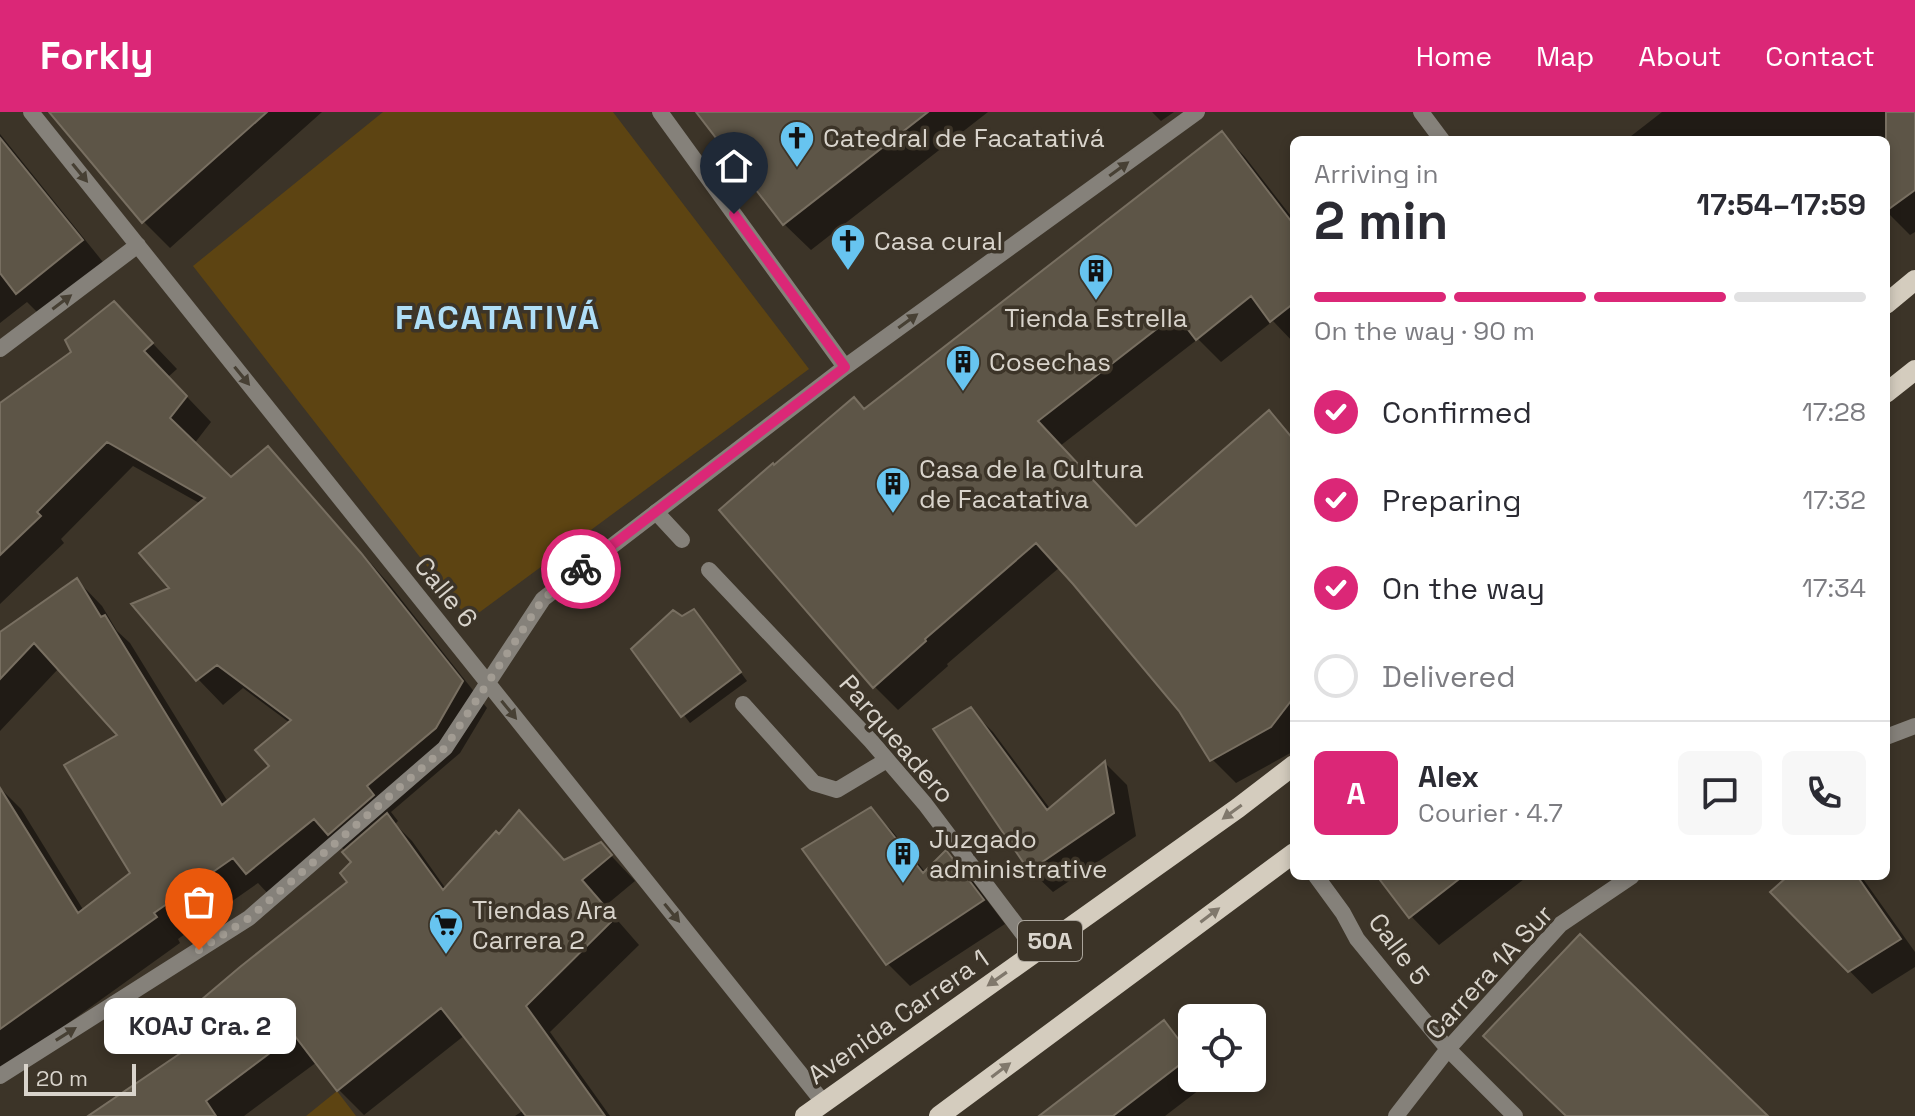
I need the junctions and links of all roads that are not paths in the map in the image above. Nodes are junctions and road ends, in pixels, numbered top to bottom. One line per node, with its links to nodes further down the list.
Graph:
1 (31, 112): 6 (street, Calle 6, one-way to 6)
2 (660, 112): 10 (street)
3 (1197, 112): 10 (street, one-way to 3)
4 (1421, 112): 5 (street)
5 (1439, 136)
6 (138, 245): 9 (street, one-way to 6); 16 (street, Calle 6, one-way to 16)
7 (1915, 280): 8 (main road)
8 (1890, 301)
9 (0, 349)
10 (845, 367): 13 (street)
11 (1915, 370): 12 (main road)
12 (1890, 390)
13 (656, 512): 14 (street); 16 (street)
14 (682, 540)
15 (709, 570): 20 (street, Parqueadero)
16 (488, 684): 27 (street, one-way to 16); 28 (street, Calle 6, one-way to 28)
17 (743, 704): 20 (street)
18 (1915, 726): 19 (street)
19 (1890, 735)
20 (887, 760): 25 (street, Parqueadero)
21 (1290, 768): 25 (main road, Avenida Carrera 1 / 50A, one-way to 25)
22 (1290, 856): 30 (main road, one-way to 22)
23 (1319, 880): 26 (street, Calle 5)
24 (1626, 880): 26 (street, Carrera 1A Sur)
25 (1036, 951): 28 (main road, Avenida Carrera 1 / 50A, one-way to 28)
26 (1448, 1049): 31 (street, Carrera 1A Sur); 32 (street, Calle 5)
27 (0, 1076)
28 (823, 1102): 29 (main road, Avenida Carrera 1 / 50A)
29 (805, 1116)
30 (939, 1116)
31 (1396, 1116)
32 (1515, 1116)

